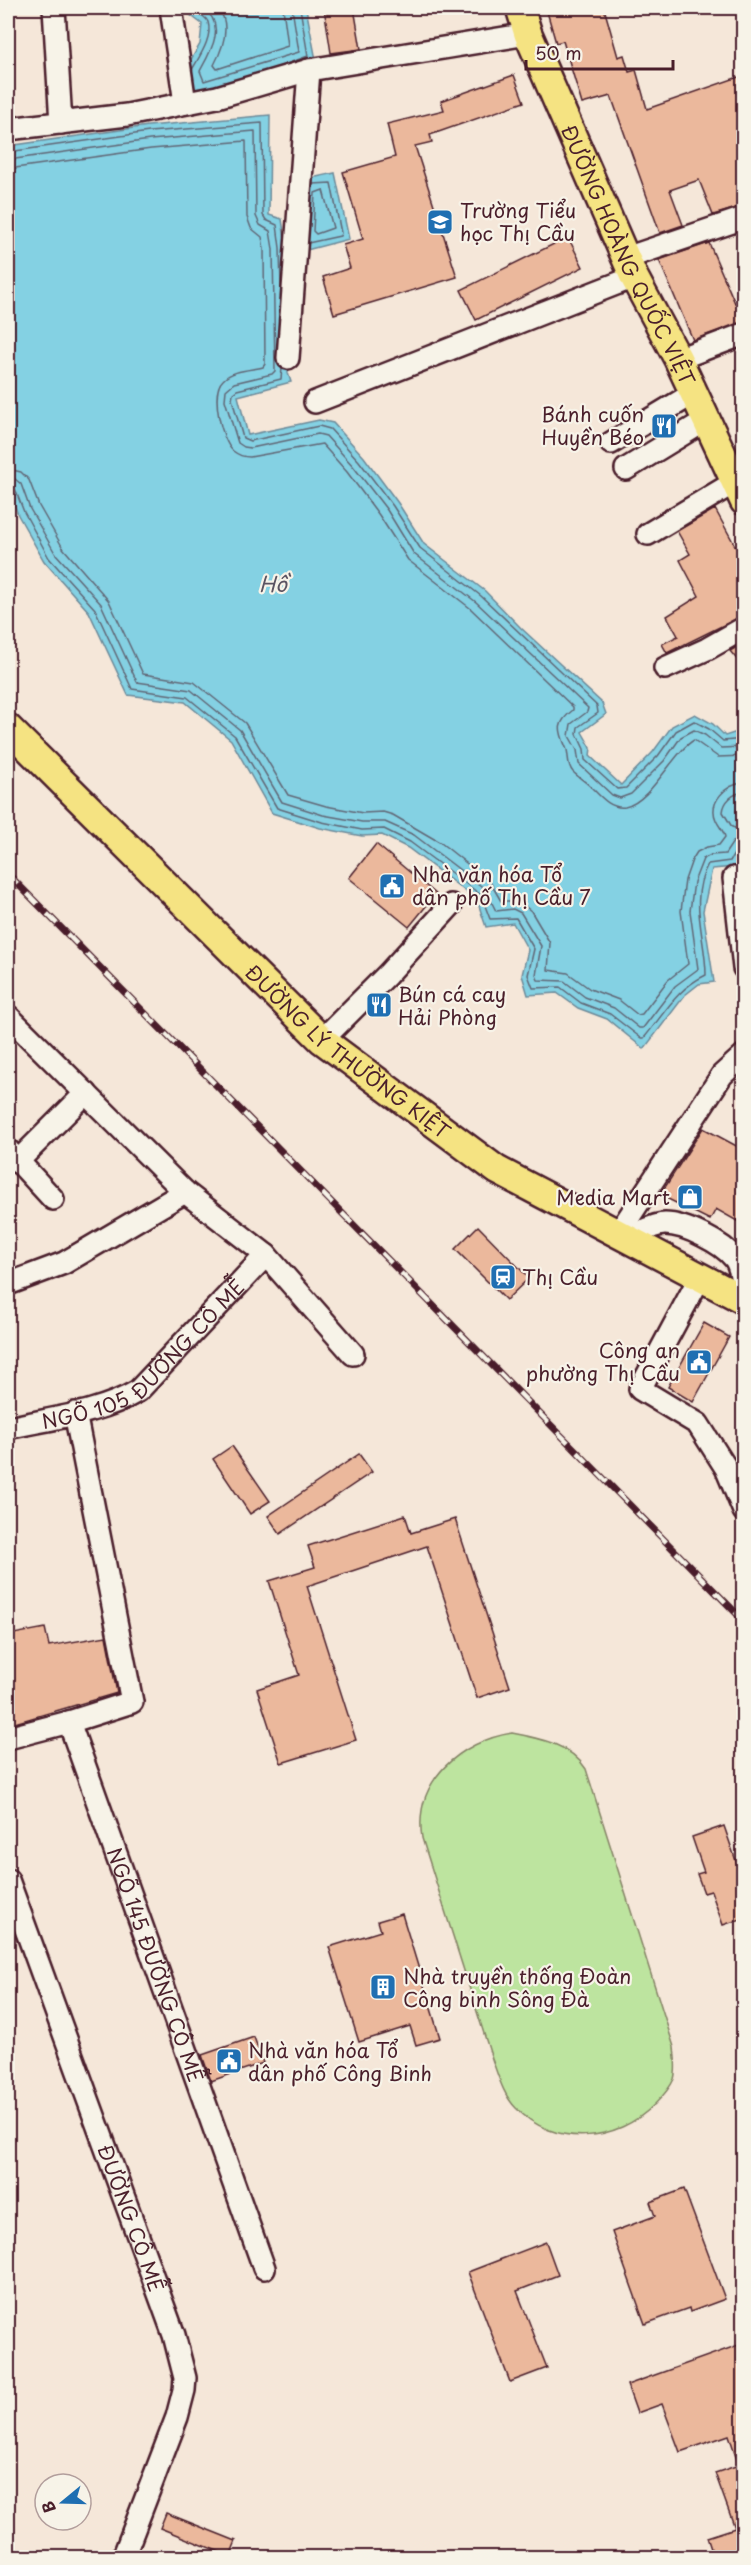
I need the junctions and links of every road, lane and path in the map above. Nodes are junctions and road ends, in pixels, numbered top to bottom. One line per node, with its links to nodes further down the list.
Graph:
1 (54, 8): 7 (street)
2 (171, 8): 6 (street)
3 (520, 8): 4 (main road, ĐƯỜNG HOÀNG QUỐC VIỆT)
4 (528, 34): 5 (street); 10 (main road, ĐƯỜNG HOÀNG QUỐC VIỆT)
5 (309, 70): 6 (street); 12 (street)
6 (185, 103): 7 (street)
7 (61, 123): 8 (street)
8 (8, 129)
9 (744, 218): 10 (street)
10 (630, 267): 13 (main road, ĐƯỜNG HOÀNG QUỐC VIỆT); 15 (street)
11 (744, 334): 13 (street)
12 (288, 358)
13 (678, 359): 14 (main road, ĐƯỜNG HOÀNG QUỐC VIỆT)
14 (694, 393): 16 (main road, ĐƯỜNG HOÀNG QUỐC VIỆT); 17 (street)
15 (315, 402)
16 (706, 420): 18 (street); 19 (main road, ĐƯỜNG HOÀNG QUỐC VIỆT)
17 (610, 443)
18 (627, 469)
19 (739, 492): 20 (street)
20 (648, 534)
21 (744, 628): 22 (street)
22 (665, 668)
23 (8, 728): 28 (main road, ĐƯỜNG LÝ THƯỜNG KIỆT)
24 (734, 878): 26 (street)
25 (451, 905): 28 (street)
26 (744, 968)
27 (8, 1016): 30 (street)
28 (322, 1040): 34 (main road, ĐƯỜNG LÝ THƯỜNG KIỆT)
29 (744, 1055): 34 (street)
30 (86, 1093): 31 (street); 32 (street)
31 (12, 1156): 33 (street)
32 (185, 1192): 35 (street); 37 (street)
33 (53, 1199)
34 (622, 1236): 36 (main road, ĐƯỜNG LÝ THƯỜNG KIỆT); 38 (street)
35 (266, 1255): 40 (street); 41 (street, NGÕ 105 ĐƯỜNG CÔ MỄ)
36 (700, 1277): 39 (main road, ĐƯỜNG LÝ THƯỜNG KIỆT); 43 (street)
37 (8, 1284)
38 (744, 1295)
39 (744, 1300)
40 (353, 1354)
41 (75, 1413): 42 (street, NGÕ 105 ĐƯỜNG CÔ MỄ); 44 (street)
42 (8, 1428)
43 (744, 1511)
44 (69, 1722): 45 (street); 47 (street, NGÕ 145 ĐƯỜNG CÔ MỄ)
45 (8, 1738)
46 (8, 1880): 48 (street, ĐƯỜNG CÔ MỄ)
47 (264, 2268)
48 (123, 2558)

